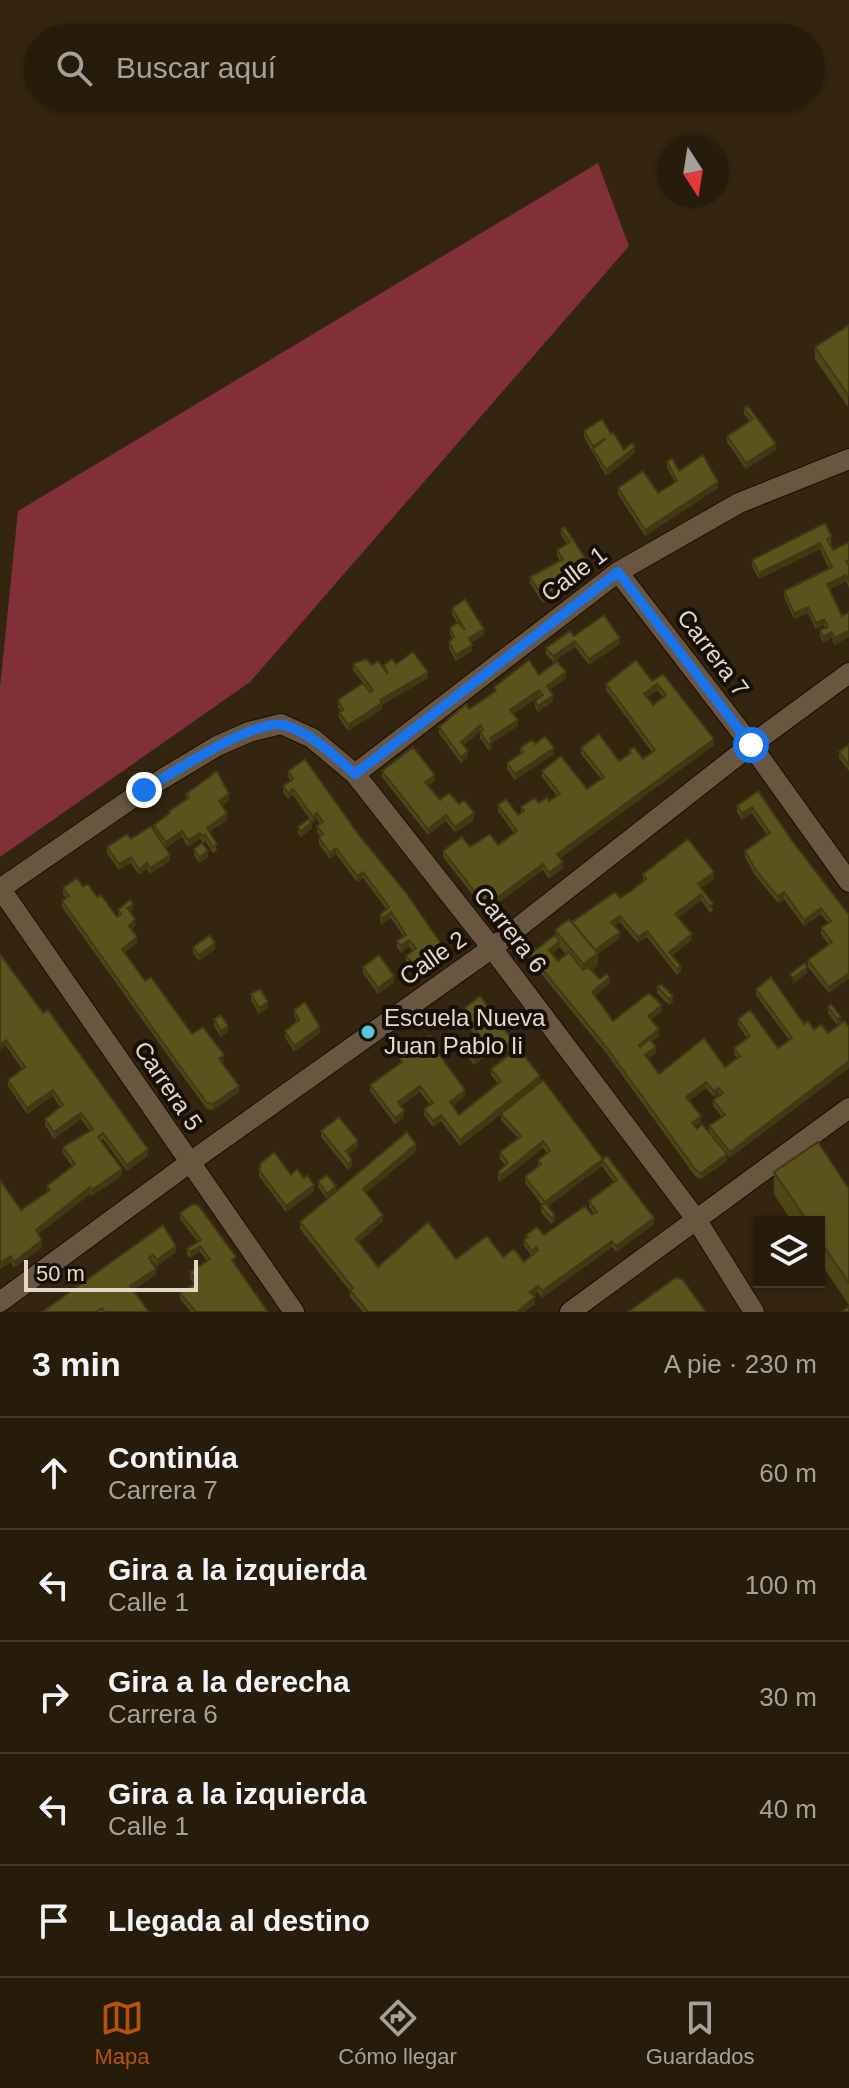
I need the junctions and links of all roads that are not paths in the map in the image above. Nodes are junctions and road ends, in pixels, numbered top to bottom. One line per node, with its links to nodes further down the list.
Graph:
1 (849, 459): 2 (street, Calle 1)
2 (618, 572): 4 (street, Carrera 7); 5 (street, Calle 1)
3 (849, 673): 4 (street, Calle 2)
4 (751, 745): 6 (street, Carrera 7); 8 (street, Calle 2)
5 (355, 774): 7 (street, Carrera 6); 8 (street, Carrera 6)
6 (849, 882)
7 (0, 888): 10 (street, Carrera 5)
8 (492, 948): 10 (street, Calle 2); 11 (street, Carrera 6)
9 (849, 1108): 11 (street)
10 (189, 1163): 12 (street, Calle 2); 13 (street, Carrera 5)
11 (696, 1219): 14 (street); 15 (street, Carrera 6)
12 (0, 1302)
13 (294, 1312)
14 (570, 1312)
15 (754, 1312)

